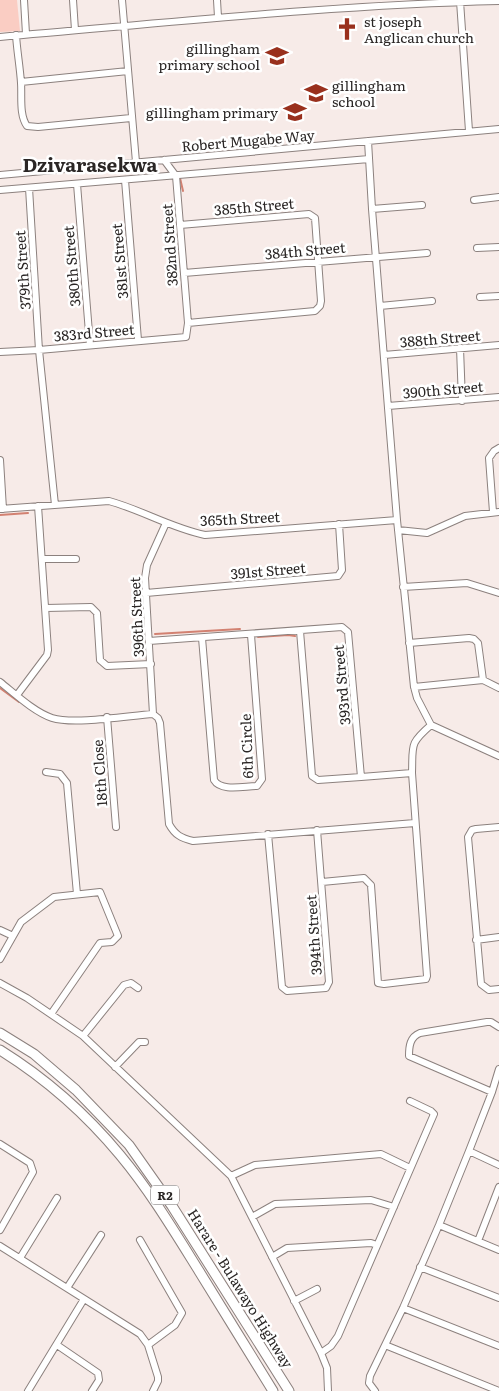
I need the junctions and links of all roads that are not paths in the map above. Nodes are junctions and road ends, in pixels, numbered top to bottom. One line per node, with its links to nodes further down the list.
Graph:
1 (24, 0): 12 (street)
2 (73, 0): 11 (street)
3 (122, 0): 10 (street)
4 (217, 0): 9 (street)
5 (343, 0): 8 (street)
6 (499, 1): 7 (street)
7 (460, 2): 8 (street); 19 (street)
8 (344, 8): 9 (street)
9 (218, 17): 10 (street)
10 (124, 25): 11 (street); 15 (street)
11 (75, 30): 12 (street)
12 (26, 34): 13 (street)
13 (16, 36): 14 (street); 16 (street)
14 (0, 37)
15 (128, 71): 16 (street); 17 (street)
16 (21, 82): 17 (street)
17 (131, 118): 23 (street)
18 (499, 129): 19 (street, Robert Mugabe Way)
19 (469, 131): 20 (street, Robert Mugabe Way)
20 (368, 141): 21 (street); 22 (street, Robert Mugabe Way)
21 (369, 159): 25 (street); 33 (street)
22 (164, 160): 23 (street, Robert Mugabe Way); 25 (street)
23 (136, 162): 24 (street, Robert Mugabe Way)
24 (0, 175)
25 (176, 176): 26 (street); 34 (street, 382nd Street)
26 (125, 180): 27 (street); 47 (street, 381st Street)
27 (77, 184): 28 (street); 48 (street, 380th Street)
28 (28, 188): 29 (street); 51 (street, 379th Street)
29 (0, 190)
30 (499, 196): 31 (street)
31 (474, 200)
32 (422, 205): 33 (street)
33 (372, 209): 38 (street)
34 (180, 225): 39 (street, 385th Street); 40 (street, 382nd Street)
35 (499, 247): 36 (street)
36 (477, 248)
37 (427, 253): 38 (street, 384th Street)
38 (376, 258): 39 (street, 384th Street); 44 (street)
39 (317, 262): 40 (street, 384th Street); 45 (street)
40 (184, 273): 45 (street, 382nd Street)
41 (499, 296): 42 (street)
42 (480, 298)
43 (432, 302): 44 (street)
44 (380, 306): 53 (street)
45 (188, 323): 46 (street, 382nd Street)
46 (188, 332): 47 (street, 383rd Street)
47 (138, 340): 48 (street, 383rd Street)
48 (90, 345): 51 (street, 383rd Street)
49 (499, 345): 50 (street, 388th Street)
50 (460, 348): 53 (street, 388th Street); 55 (street)
51 (40, 350): 52 (street, 383rd Street); 59 (street, 379th Street)
52 (0, 352)
53 (384, 355): 56 (street)
54 (499, 398): 55 (street, 390th Street)
55 (462, 401): 56 (street, 390th Street)
56 (388, 406): 63 (street)
57 (499, 448): 62 (street)
58 (0, 460): 61 (street)
59 (55, 505): 60 (street, 365th Street); 64 (street, 365th Street)
60 (38, 506): 61 (street, 365th Street); 67 (street)
61 (2, 509)
62 (496, 512): 66 (street)
63 (397, 520): 65 (street, 365th Street); 66 (street)
64 (166, 523): 65 (street, 365th Street); 70 (street, 396th Street)
65 (339, 524): 70 (street, 391st Street)
66 (398, 530): 69 (street)
67 (42, 559): 68 (street); 72 (street)
68 (76, 559)
69 (403, 587): 71 (street); 77 (street)
70 (146, 593): 76 (street, 396th Street)
71 (499, 593)
72 (46, 608): 78 (street); 83 (street)
73 (300, 631): 74 (street, 393rd Street); 90 (street); 90 (street, 393rd Street)
74 (251, 634): 75 (street, 393rd Street); 75 (street, 6th Circle)
75 (202, 638): 76 (street, 393rd Street)
76 (149, 641): 78 (street, 396th Street)
77 (409, 643): 79 (street); 81 (street)
78 (151, 664): 84 (street, 396th Street)
79 (483, 680): 81 (street); 82 (street)
80 (0, 682): 83 (street)
81 (414, 687): 86 (street)
82 (499, 688)
83 (17, 695): 85 (street)
84 (153, 714): 85 (street); 95 (street, 396th Street)
85 (107, 717): 92 (street, 18th Close)
86 (431, 725): 87 (street); 89 (street)
87 (499, 756)
88 (46, 772): 97 (street)
89 (412, 773): 90 (street); 91 (street)
90 (361, 777)
91 (415, 823): 94 (street, 396th Street); 96 (street)
92 (116, 827)
93 (499, 828): 101 (street)
94 (317, 830): 95 (street, 396th Street); 96 (street, 394th Street)
95 (268, 834): 96 (street, 394th Street)
96 (322, 882)
97 (77, 894): 99 (street); 106 (street)
98 (0, 930): 99 (street)
99 (13, 936): 102 (street)
100 (499, 937): 101 (street)
101 (476, 940): 105 (street)
102 (0, 958)
103 (0, 982): 106 (street)
104 (138, 988): 109 (street)
105 (499, 989)
106 (51, 1014): 109 (street)
107 (499, 1027): 114 (street)
108 (0, 1033): 151 (highway, Harare - Bulawayo Highway / R2)
109 (83, 1036): 112 (street)
110 (145, 1042): 112 (street)
111 (0, 1050): 150 (highway, Harare - Bulawayo Highway / R2)
112 (115, 1066): 120 (street)
113 (499, 1070): 114 (street)
114 (492, 1092): 117 (street)
115 (410, 1101): 119 (street)
116 (0, 1144): 126 (street)
117 (469, 1151): 118 (street); 125 (street)
118 (499, 1165)
119 (410, 1168): 120 (street); 123 (street)
120 (231, 1176): 124 (street)
121 (499, 1187): 129 (street)
122 (58, 1198): 134 (street)
123 (394, 1207): 124 (street); 130 (street)
124 (252, 1217): 133 (street)
125 (438, 1225): 129 (street); 135 (street)
126 (0, 1230)
127 (101, 1235): 136 (street)
128 (140, 1240): 142 (street)
129 (478, 1241): 132 (street)
130 (377, 1245): 133 (street); 146 (street)
131 (0, 1246): 134 (street)
132 (499, 1250)
133 (272, 1257): 140 (street)
134 (20, 1258): 136 (street)
135 (420, 1267): 138 (street); 141 (street)
136 (67, 1288): 139 (street)
137 (317, 1289): 140 (street)
138 (499, 1298)
139 (84, 1299): 142 (street); 144 (street)
140 (294, 1301): 146 (street)
141 (403, 1308): 143 (street); 145 (street)
142 (148, 1345): 149 (street)
143 (386, 1345): 153 (street); 154 (street)
144 (57, 1346): 147 (street); 148 (street)
145 (499, 1346)
146 (321, 1353): 152 (street)
147 (28, 1391)
148 (92, 1391)
149 (153, 1391)
150 (273, 1391)
151 (289, 1391)
152 (328, 1391)
153 (375, 1391)
154 (499, 1391)

